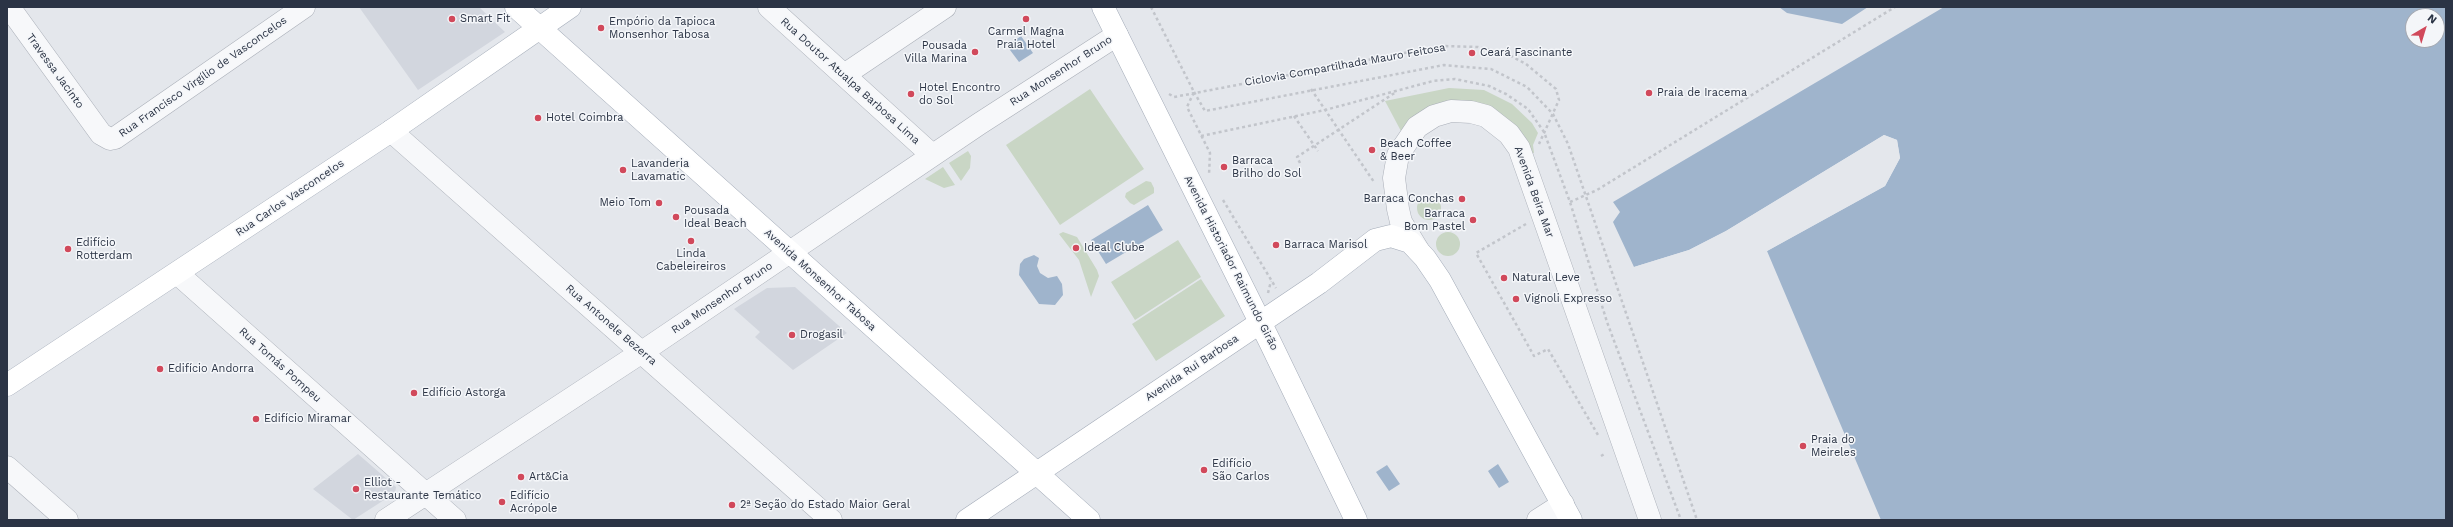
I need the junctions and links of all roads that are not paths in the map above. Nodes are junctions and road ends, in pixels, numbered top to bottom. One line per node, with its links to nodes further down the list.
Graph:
1 (9, 7): 12 (street, Travessa Jacinto)
2 (304, 7): 12 (street, Rua Francisco Virgílio de Vasconcelos)
3 (516, 7): 8 (main road, Avenida Monsenhor Tabosa)
4 (570, 7): 8 (main road, Rua Carlos Vasconcelos)
5 (769, 7): 10 (street, Rua Doutor Atualpa Barbosa Lima)
6 (945, 7): 10 (street)
7 (1103, 7): 9 (main road, Avenida Historiador Raimundo Girão)
8 (540, 27): 11 (main road, Rua Carlos Vasconcelos); 15 (main road, Avenida Monsenhor Tabosa)
9 (1117, 35): 13 (street, Rua Monsenhor Bruno); 17 (main road, Avenida Historiador Raimundo Girão)
10 (844, 75): 13 (street, Rua Doutor Atualpa Barbosa Lima)
11 (391, 131): 16 (main road, Rua Carlos Vasconcelos); 18 (street, Rua Antonele Bezerra)
12 (101, 134)
13 (932, 156): 15 (street, Rua Monsenhor Bruno)
14 (1418, 250): 17 (main road, Avenida Rui Barbosa); 23 (main road, Avenida Beira Mar); 32 (street, Avenida Beira Mar)
15 (789, 252): 18 (street, Rua Monsenhor Bruno); 21 (main road, Avenida Monsenhor Tabosa)
16 (178, 274): 19 (main road, Rua Carlos Vasconcelos); 22 (street, Rua Tomás Pompeu)
17 (1260, 322): 21 (main road, Avenida Rui Barbosa); 30 (main road, Avenida Historiador Raimundo Girão)
18 (642, 352): 22 (street, Rua Monsenhor Bruno); 27 (street, Rua Antonele Bezerra)
19 (7, 385)
20 (7, 467): 24 (street)
21 (1036, 473): 28 (main road, Avenida Rui Barbosa); 29 (main road, Avenida Monsenhor Tabosa)
22 (425, 494): 25 (street, Rua Monsenhor Bruno); 26 (street, Rua Tomás Pompeu)
23 (1567, 512): 31 (street)
24 (67, 520)
25 (386, 520)
26 (455, 520)
27 (831, 520)
28 (967, 520)
29 (1089, 520)
30 (1356, 520)
31 (1538, 520)
32 (1650, 520)

